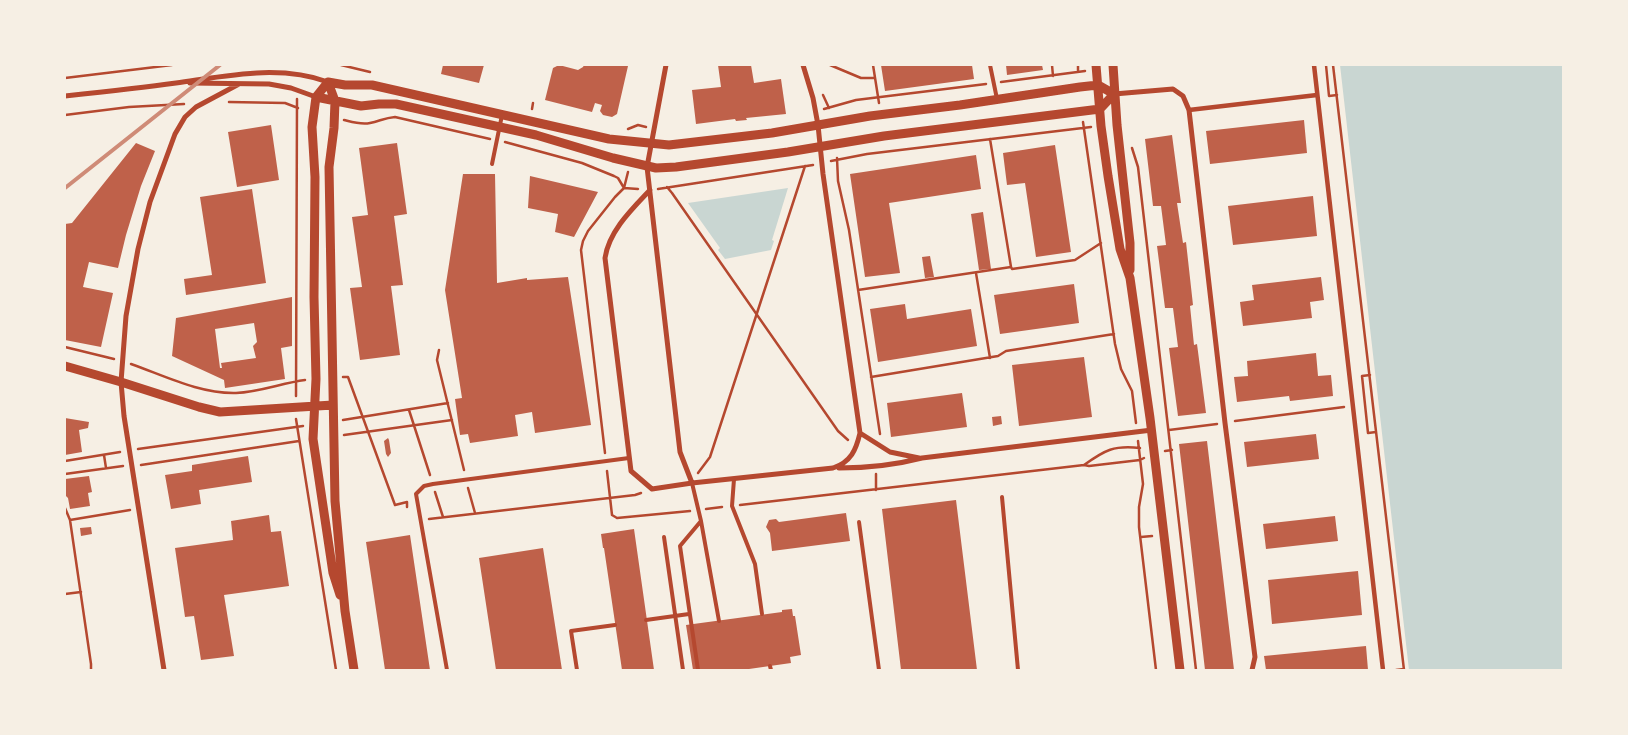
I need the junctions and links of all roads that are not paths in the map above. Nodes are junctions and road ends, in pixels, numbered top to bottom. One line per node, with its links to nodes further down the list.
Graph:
1 (666, 65): 22 (street)
2 (804, 65): 20 (street)
3 (990, 65): 15 (lane)
4 (1096, 65): 10 (street)
5 (1113, 65): 11 (street)
6 (1314, 65): 12 (street)
7 (328, 82): 8 (street); 14 (street); 16 (street); 19 (street)
8 (175, 83): 9 (street); 13 (street)
9 (239, 84): 14 (street); 29 (street)
10 (1098, 85): 11 (street); 15 (street); 17 (street)
11 (1114, 94): 17 (street); 18 (street); 27 (street)
12 (1317, 95): 18 (street); 60 (street)
13 (65, 96)
14 (316, 97): 16 (street); 31 (street)
15 (997, 99): 20 (street)
16 (335, 101): 21 (street); 30 (street)
17 (1100, 109): 23 (street); 27 (street)
18 (1189, 110): 59 (street)
19 (502, 115): 21 (lane); 22 (street)
20 (818, 125): 22 (street); 23 (street)
21 (500, 127): 24 (lane); 25 (street)
22 (652, 144): 25 (street)
23 (819, 147): 25 (street); 33 (street)
24 (492, 164)
25 (647, 167): 26 (street)
26 (650, 190): 34 (street); 38 (street)
27 (1130, 278): 32 (street)
28 (65, 366): 29 (street)
29 (121, 382): 31 (street); 50 (street)
30 (333, 405): 31 (street); 43 (street)
31 (315, 406): 43 (street)
32 (1152, 430): 35 (street); 58 (street)
33 (860, 434): 35 (street); 36 (street)
34 (629, 458): 38 (street); 52 (lane)
35 (922, 458): 36 (street)
36 (833, 468): 37 (street)
37 (734, 479): 38 (street); 45 (lane)
38 (692, 483): 40 (lane)
39 (1002, 497): 57 (lane)
40 (701, 521): 44 (lane); 48 (lane)
41 (859, 522): 56 (lane)
42 (664, 537): 46 (lane)
43 (345, 611): 51 (street)
44 (689, 614): 46 (lane); 55 (lane)
45 (762, 614)
46 (675, 616): 47 (lane); 54 (lane)
47 (646, 620)
48 (719, 621)
49 (615, 625): 53 (lane)
50 (164, 670)
51 (354, 670)
52 (447, 670)
53 (577, 670)
54 (683, 670)
55 (698, 670)
56 (879, 670)
57 (1018, 670)
58 (1180, 670)
59 (1252, 670)
60 (1383, 670)

